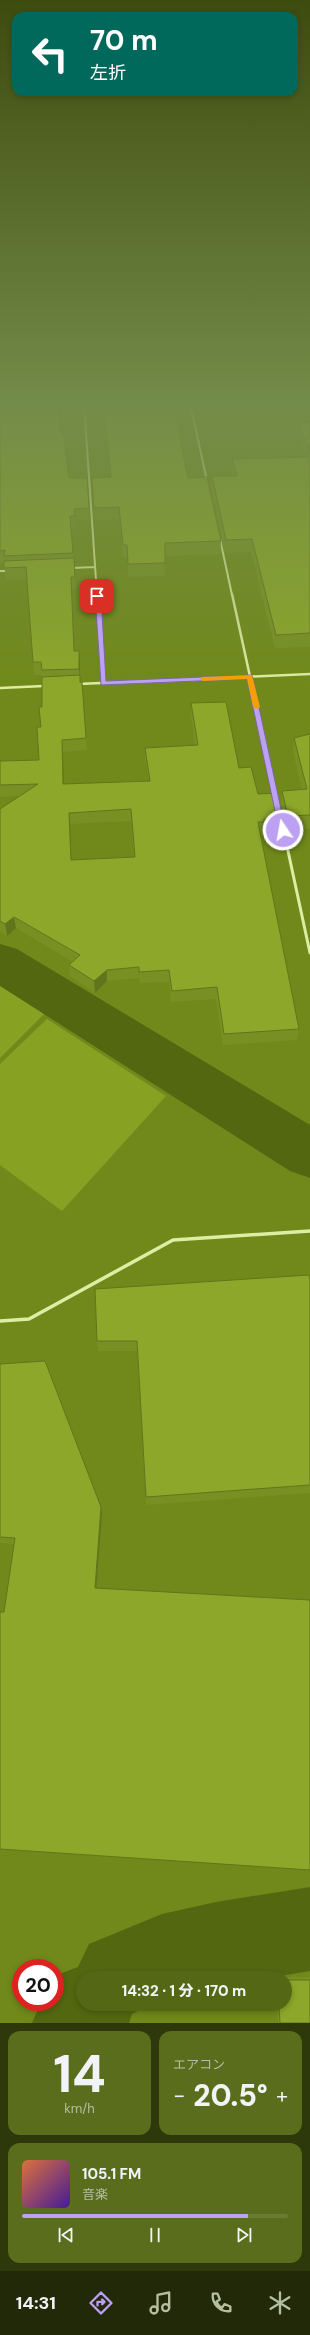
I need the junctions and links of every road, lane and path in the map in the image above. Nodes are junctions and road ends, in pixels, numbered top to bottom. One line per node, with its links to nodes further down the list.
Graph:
1 (91, 497): 3 (lane)
2 (218, 532): 8 (lane)
3 (96, 567): 4 (lane); 9 (lane)
4 (64, 568)
5 (0, 571): 6 (lane)
6 (16, 571)
7 (310, 674): 8 (lane)
8 (250, 676): 9 (lane); 13 (lane)
9 (103, 683): 10 (lane)
10 (72, 685)
11 (48, 686): 12 (lane)
12 (0, 688)
13 (277, 800)
14 (280, 815): 15 (lane)
15 (310, 953)
16 (310, 1231): 17 (lane)
17 (0, 1321)

